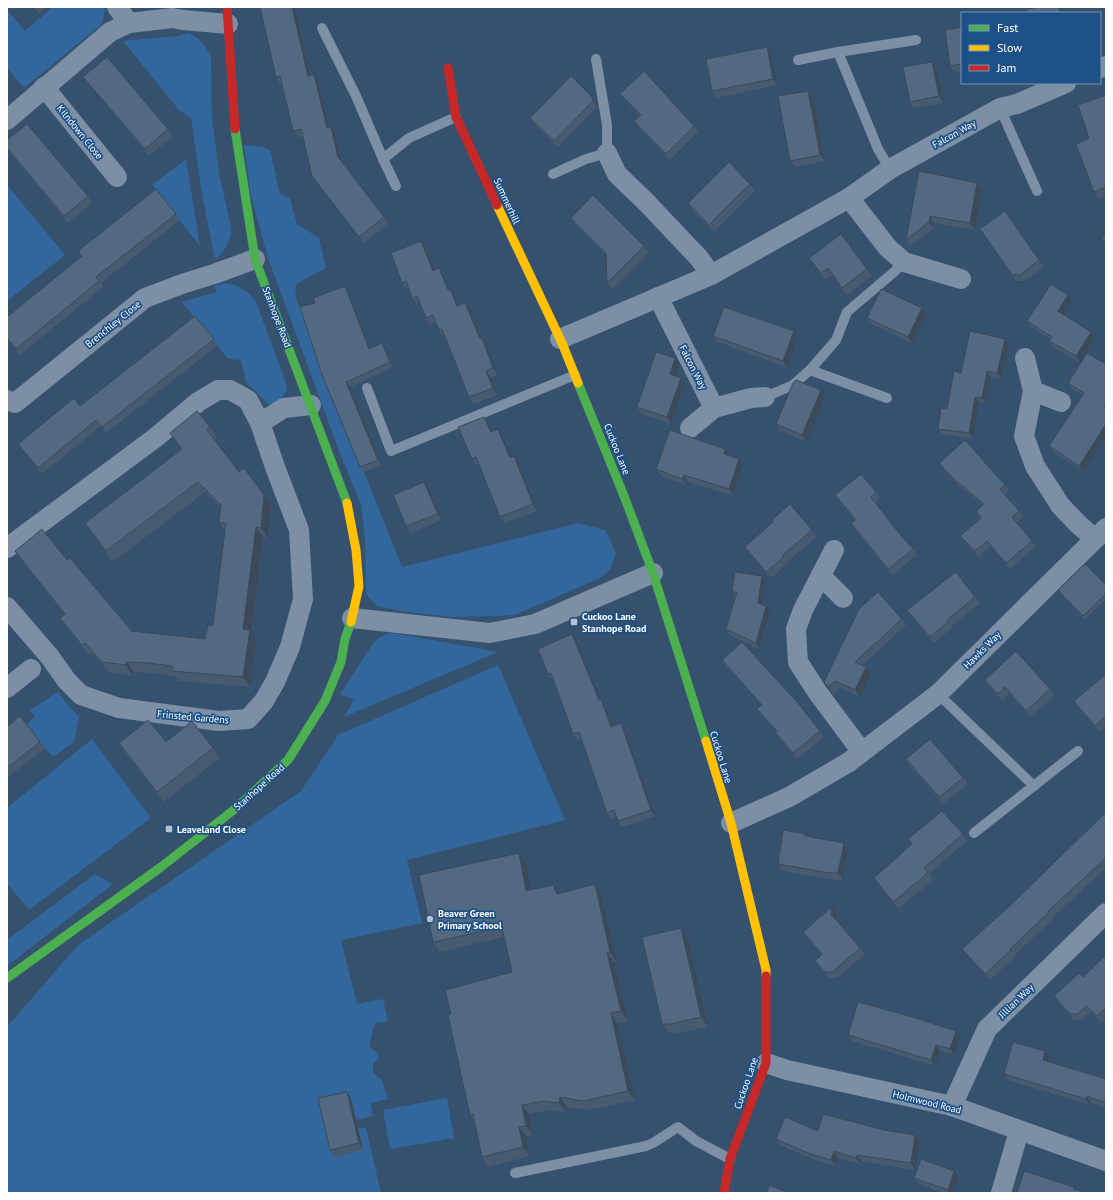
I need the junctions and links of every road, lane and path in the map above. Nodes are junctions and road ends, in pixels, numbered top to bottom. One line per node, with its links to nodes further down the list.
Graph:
1 (117, 7): 3 (street)
2 (227, 16): 3 (street); 23 (street, Stanhope Road)
3 (130, 23): 11 (street)
4 (322, 28): 16 (lane)
5 (916, 40): 6 (lane)
6 (838, 52): 8 (lane); 17 (lane)
7 (596, 59): 15 (lane)
8 (798, 60)
9 (448, 68): 13 (street, Summerhill)
10 (1064, 84): 12 (street, Falcon Way)
11 (44, 88): 14 (street); 19 (street, Kilndown Close)
12 (1000, 108): 17 (street, Falcon Way); 21 (lane)
13 (456, 117): 16 (lane); 28 (street, Summerhill)
14 (7, 120)
15 (607, 153): 18 (lane); 25 (street)
16 (383, 159): 20 (lane)
17 (890, 169): 22 (street, Falcon Way)
18 (553, 174)
19 (116, 178)
20 (396, 186)
21 (1037, 191)
22 (849, 198): 24 (street); 25 (street, Falcon Way)
23 (255, 259): 36 (street, Brenchley Close); 38 (street, Stanhope Road)
24 (904, 262): 26 (street); 30 (lane)
25 (711, 275): 27 (street, Falcon Way)
26 (960, 279)
27 (658, 297): 28 (street, Falcon Way); 39 (street, Falcon Way)
28 (560, 339): 31 (street, Cuckoo Lane)
29 (1025, 358): 33 (street, Hawks Way)
30 (810, 370): 34 (lane); 35 (lane)
31 (575, 375): 32 (lane); 45 (street, Cuckoo Lane)
32 (367, 388)
33 (1033, 391): 37 (street); 42 (street, Hawks Way)
34 (765, 397): 39 (street)
35 (887, 398)
36 (7, 400)
37 (1061, 402)
38 (311, 405): 40 (street); 49 (street, Stanhope Road)
39 (714, 408): 41 (street)
40 (260, 422): 43 (street, Frinsted Gardens); 48 (street, Frinsted Gardens)
41 (690, 428)
42 (1100, 534): 52 (street, Hawks Way)
43 (7, 548)
44 (834, 550): 46 (street)
45 (653, 573): 49 (street); 56 (street, Cuckoo Lane)
46 (821, 576): 47 (street); 54 (street)
47 (842, 598)
48 (7, 607)
49 (352, 618): 59 (street, Stanhope Road)
50 (31, 669): 51 (street)
51 (7, 688)
52 (938, 694): 54 (street, Hawks Way); 55 (lane)
53 (1078, 751): 55 (lane)
54 (862, 752): 56 (street, Hawks Way)
55 (1034, 786): 57 (lane)
56 (730, 823): 60 (street, Cuckoo Lane)
57 (974, 833)
58 (1106, 913): 61 (street, Jillian Way)
59 (7, 978)
60 (766, 1063): 61 (street, Holmwood Road); 63 (street, Cuckoo Lane)
61 (952, 1106): 62 (street, Holmwood Road)
62 (1019, 1131): 64 (street, Holmwood Road); 67 (street)
63 (730, 1159): 65 (lane); 66 (street, Cuckoo Lane)
64 (1106, 1161)
65 (515, 1173)
66 (724, 1193)
67 (1001, 1193)

